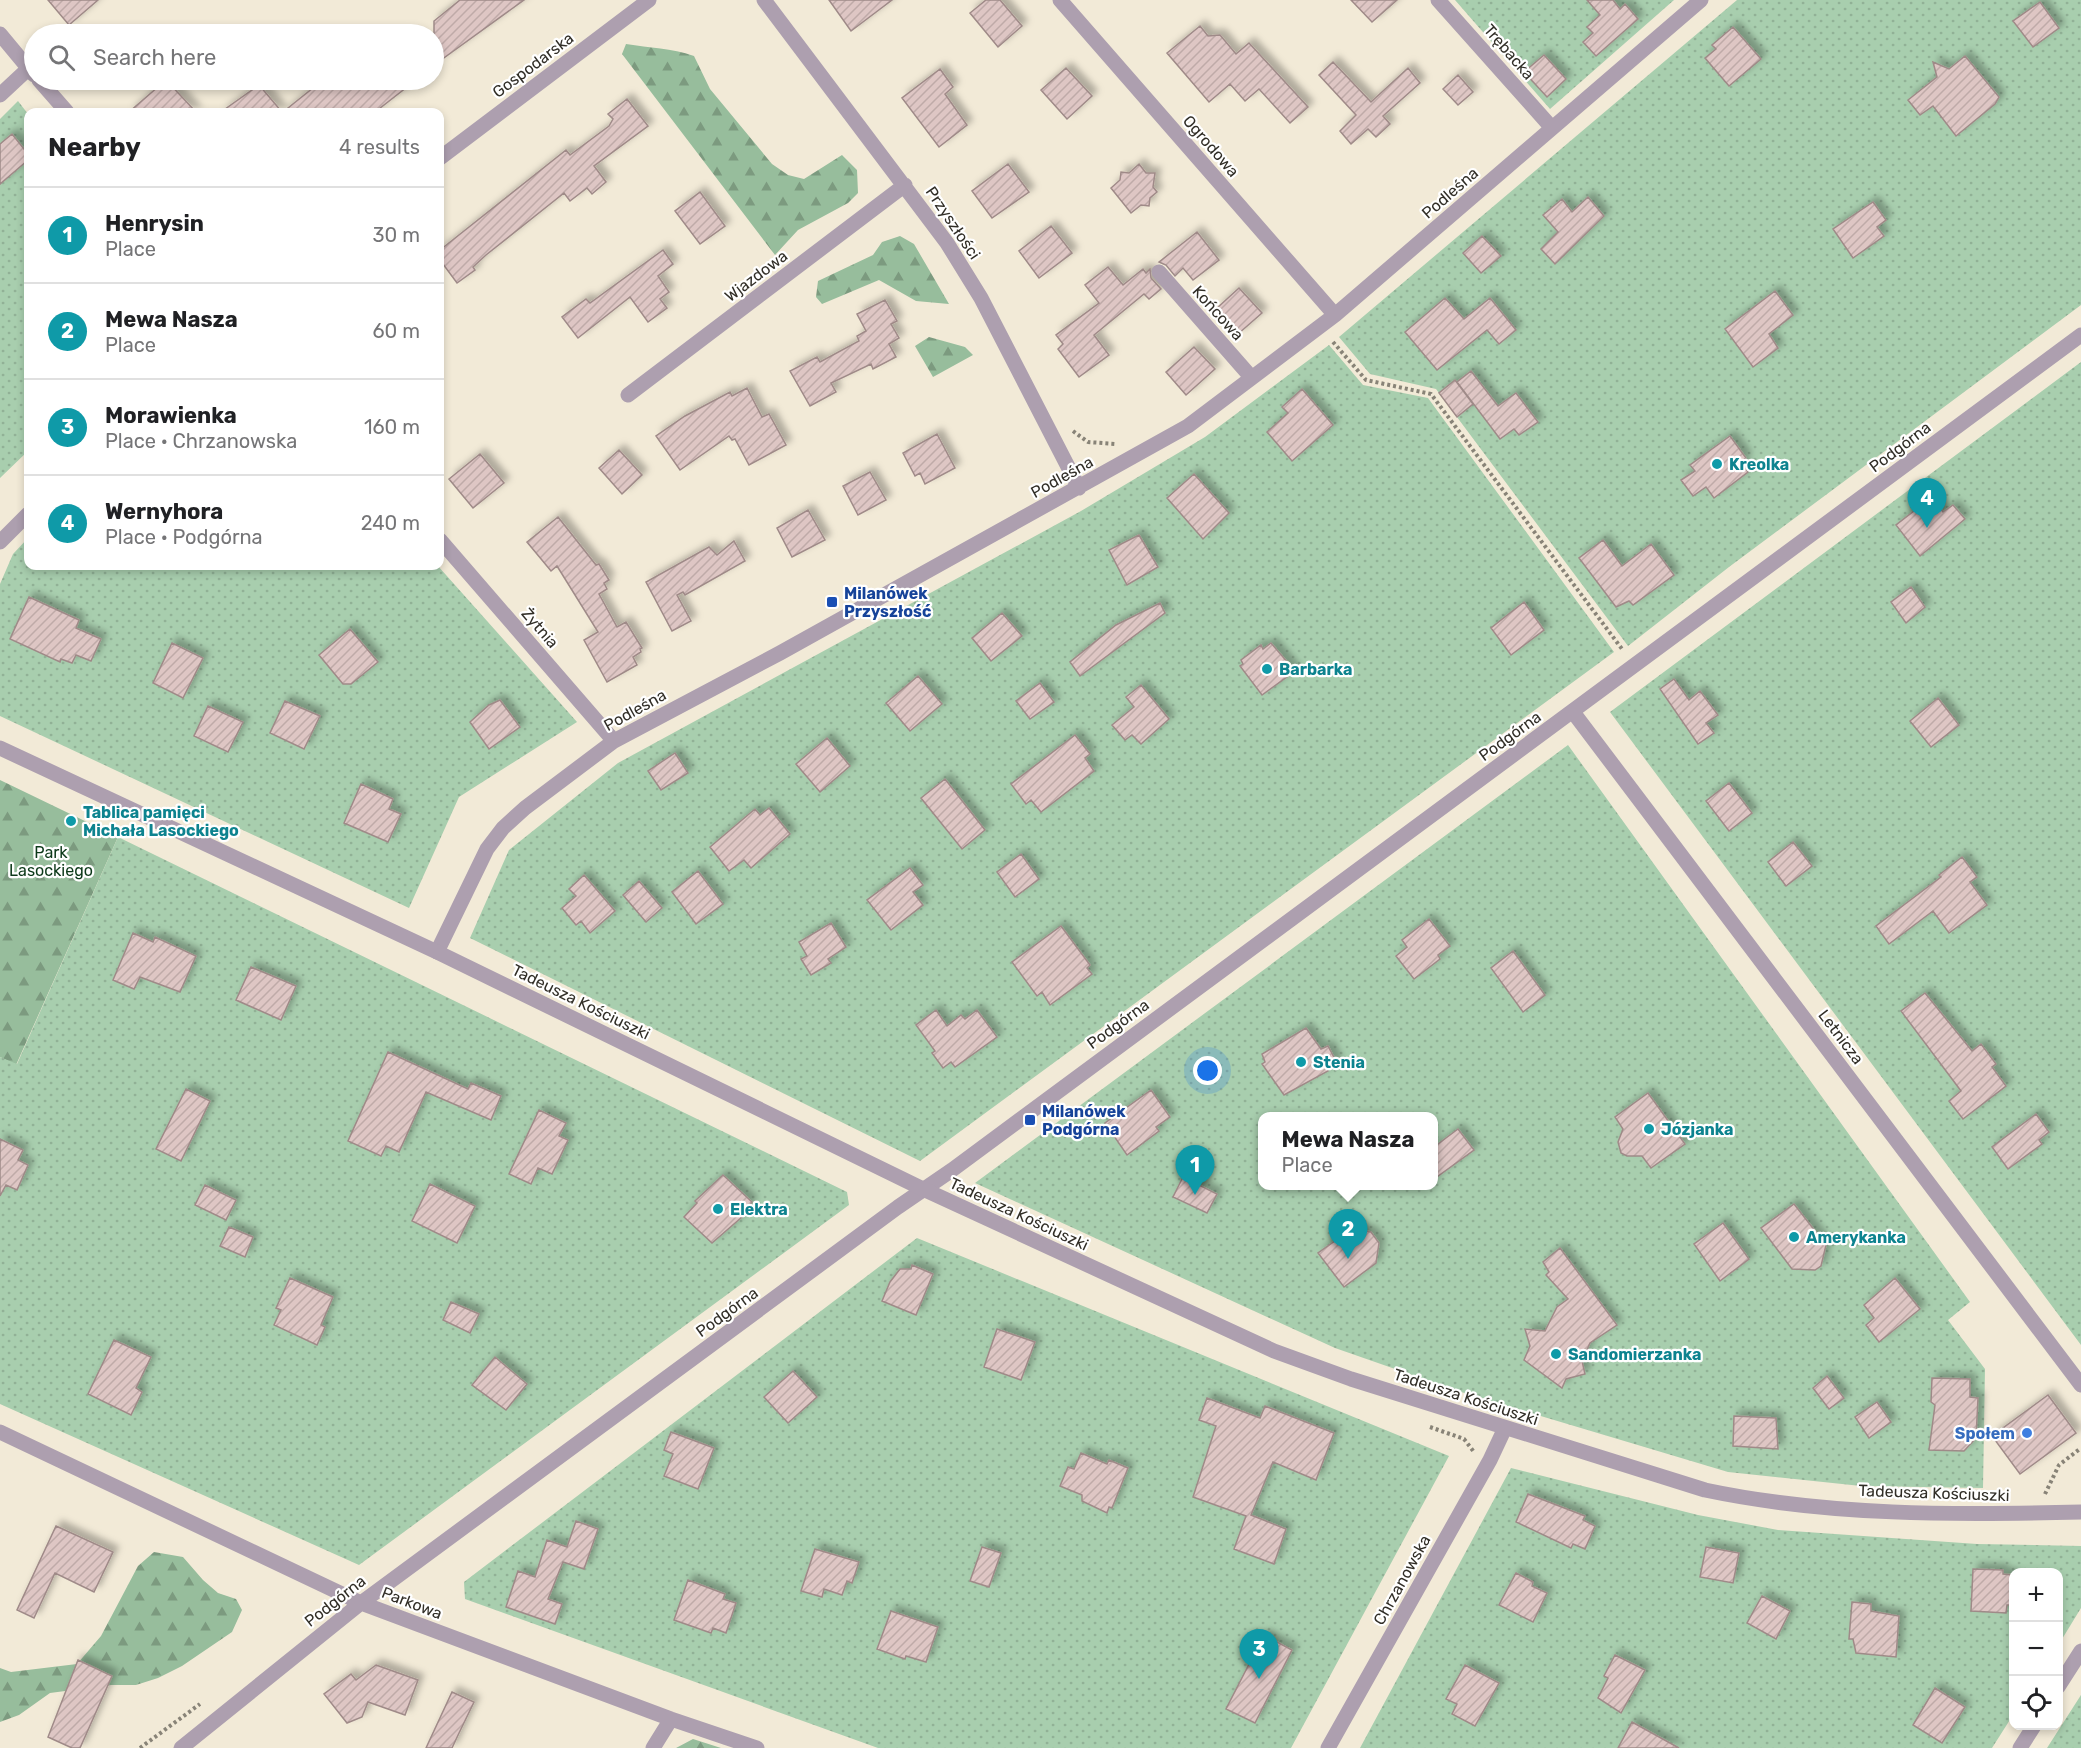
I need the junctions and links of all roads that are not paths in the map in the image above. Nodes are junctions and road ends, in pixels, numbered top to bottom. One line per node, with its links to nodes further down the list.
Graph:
1 (649, 0): 13 (street, Gospodarska)
2 (764, 0): 14 (street, Przyszłości)
3 (1060, 0): 16 (street, Ogrodowa)
4 (1438, 0): 12 (street, Trębacka)
5 (1701, 0): 12 (street, Podleśna)
6 (0, 34): 7 (street)
7 (24, 62)
8 (24, 80): 10 (street)
9 (48, 90): 11 (street)
10 (0, 95)
11 (64, 108)
12 (1552, 128): 16 (street, Podleśna)
13 (444, 155)
14 (906, 185): 19 (street, Wjazdowa); 20 (street, Przyszłości)
15 (1159, 272): 18 (street, Końcowa)
16 (1335, 315): 18 (street, Podleśna)
17 (2081, 334): 24 (street, Podgórna)
18 (1251, 377): 20 (street, Podleśna)
19 (628, 395)
20 (1079, 488): 25 (street, Podleśna)
21 (24, 518): 22 (street)
22 (0, 542)
23 (444, 545): 25 (street, Żytnia)
24 (1573, 712): 28 (street, Podgórna); 29 (street, Letnicza)
25 (614, 741): 27 (street, Podleśna)
26 (0, 748): 27 (street, Tadeusza Kościuszki)
27 (437, 952): 28 (street, Tadeusza Kościuszki)
28 (923, 1189): 30 (street, Tadeusza Kościuszki); 33 (street, Podgórna)
29 (2081, 1385)
30 (1505, 1428): 32 (street, Tadeusza Kościuszki); 41 (street, Chrzanowska)
31 (0, 1432): 33 (street, Parkowa)
32 (2081, 1512)
33 (361, 1603): 36 (street, Parkowa); 38 (street, Podgórna)
34 (2081, 1651): 35 (street)
35 (2063, 1679)
36 (670, 1719): 39 (street); 40 (street, Parkowa)
37 (2031, 1730): 42 (street)
38 (181, 1748)
39 (653, 1748)
40 (757, 1748)
41 (1328, 1748)
42 (2020, 1748)

